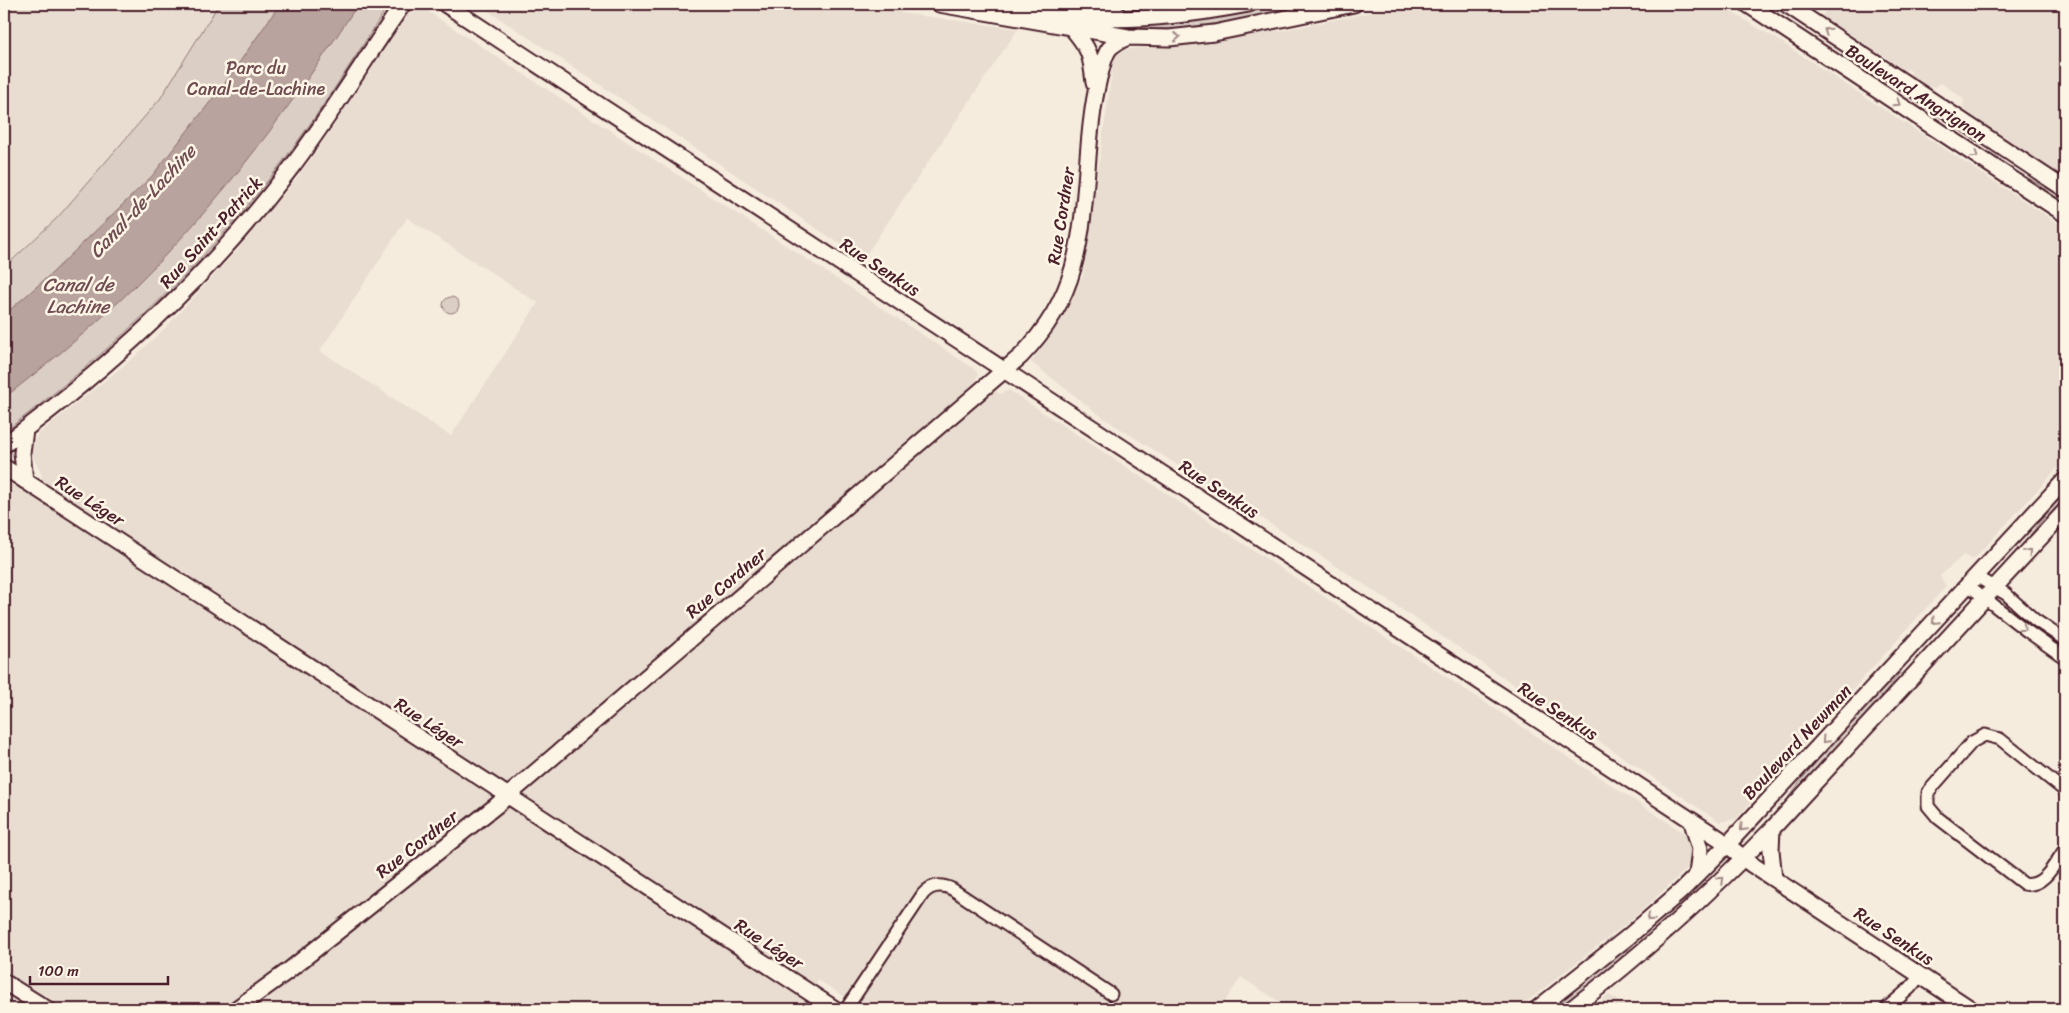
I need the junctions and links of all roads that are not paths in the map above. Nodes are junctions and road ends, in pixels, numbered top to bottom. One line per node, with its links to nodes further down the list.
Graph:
1 (402, 4): 17 (street, Rue Saint-Patrick)
2 (445, 4): 16 (street, Rue Senkus)
3 (939, 4): 11 (street)
4 (1004, 4): 10 (street)
5 (1082, 4): 10 (street)
6 (1249, 4): 10 (street)
7 (1354, 4): 12 (street, one-way to 7)
8 (1747, 4): 15 (street, Boulevard Angrignon, one-way to 15)
9 (1786, 4): 14 (street, Boulevard Angrignon, one-way to 9)
10 (1134, 18)
11 (1071, 27): 12 (street); 13 (street)
12 (1128, 37): 13 (street)
13 (1095, 95): 16 (street, Rue Cordner)
14 (2065, 189)
15 (2065, 214)
16 (1006, 371): 28 (street, Rue Cordner); 29 (street, Rue Senkus)
17 (25, 430): 18 (street, Rue Saint-Patrick); 21 (street)
18 (4, 446)
19 (4, 467): 21 (street, Rue Léger)
20 (2065, 480): 23 (street, Boulevard Newman)
21 (26, 481): 28 (street, Rue Léger)
22 (2065, 511): 24 (street, one-way to 22)
23 (1972, 581): 24 (street); 31 (street, Boulevard Newman, one-way to 31)
24 (1989, 592): 25 (street); 26 (street, one-way to 26); 30 (street)
25 (2065, 640)
26 (2065, 658)
27 (2065, 791): 32 (street)
28 (508, 796): 40 (street, Rue Cordner); 41 (street, Rue Léger)
29 (1692, 822): 31 (street, Rue Senkus); 34 (street)
30 (1772, 829): 33 (street); 35 (street)
31 (1727, 845): 33 (street, Rue Senkus); 34 (street, Boulevard Newman)
32 (2065, 848)
33 (1743, 858): 35 (street, Rue Senkus); 44 (street, one-way to 33)
34 (1697, 875): 43 (street, Boulevard Newman, one-way to 43)
35 (1774, 879): 36 (street, Rue Senkus)
36 (1920, 976): 45 (street); 46 (street, Rue Senkus)
37 (4, 982): 39 (street)
38 (1111, 994): 42 (street)
39 (47, 1009)
40 (236, 1009)
41 (835, 1009)
42 (846, 1009)
43 (1537, 1009)
44 (1571, 1009)
45 (1886, 1009)
46 (1971, 1009)

